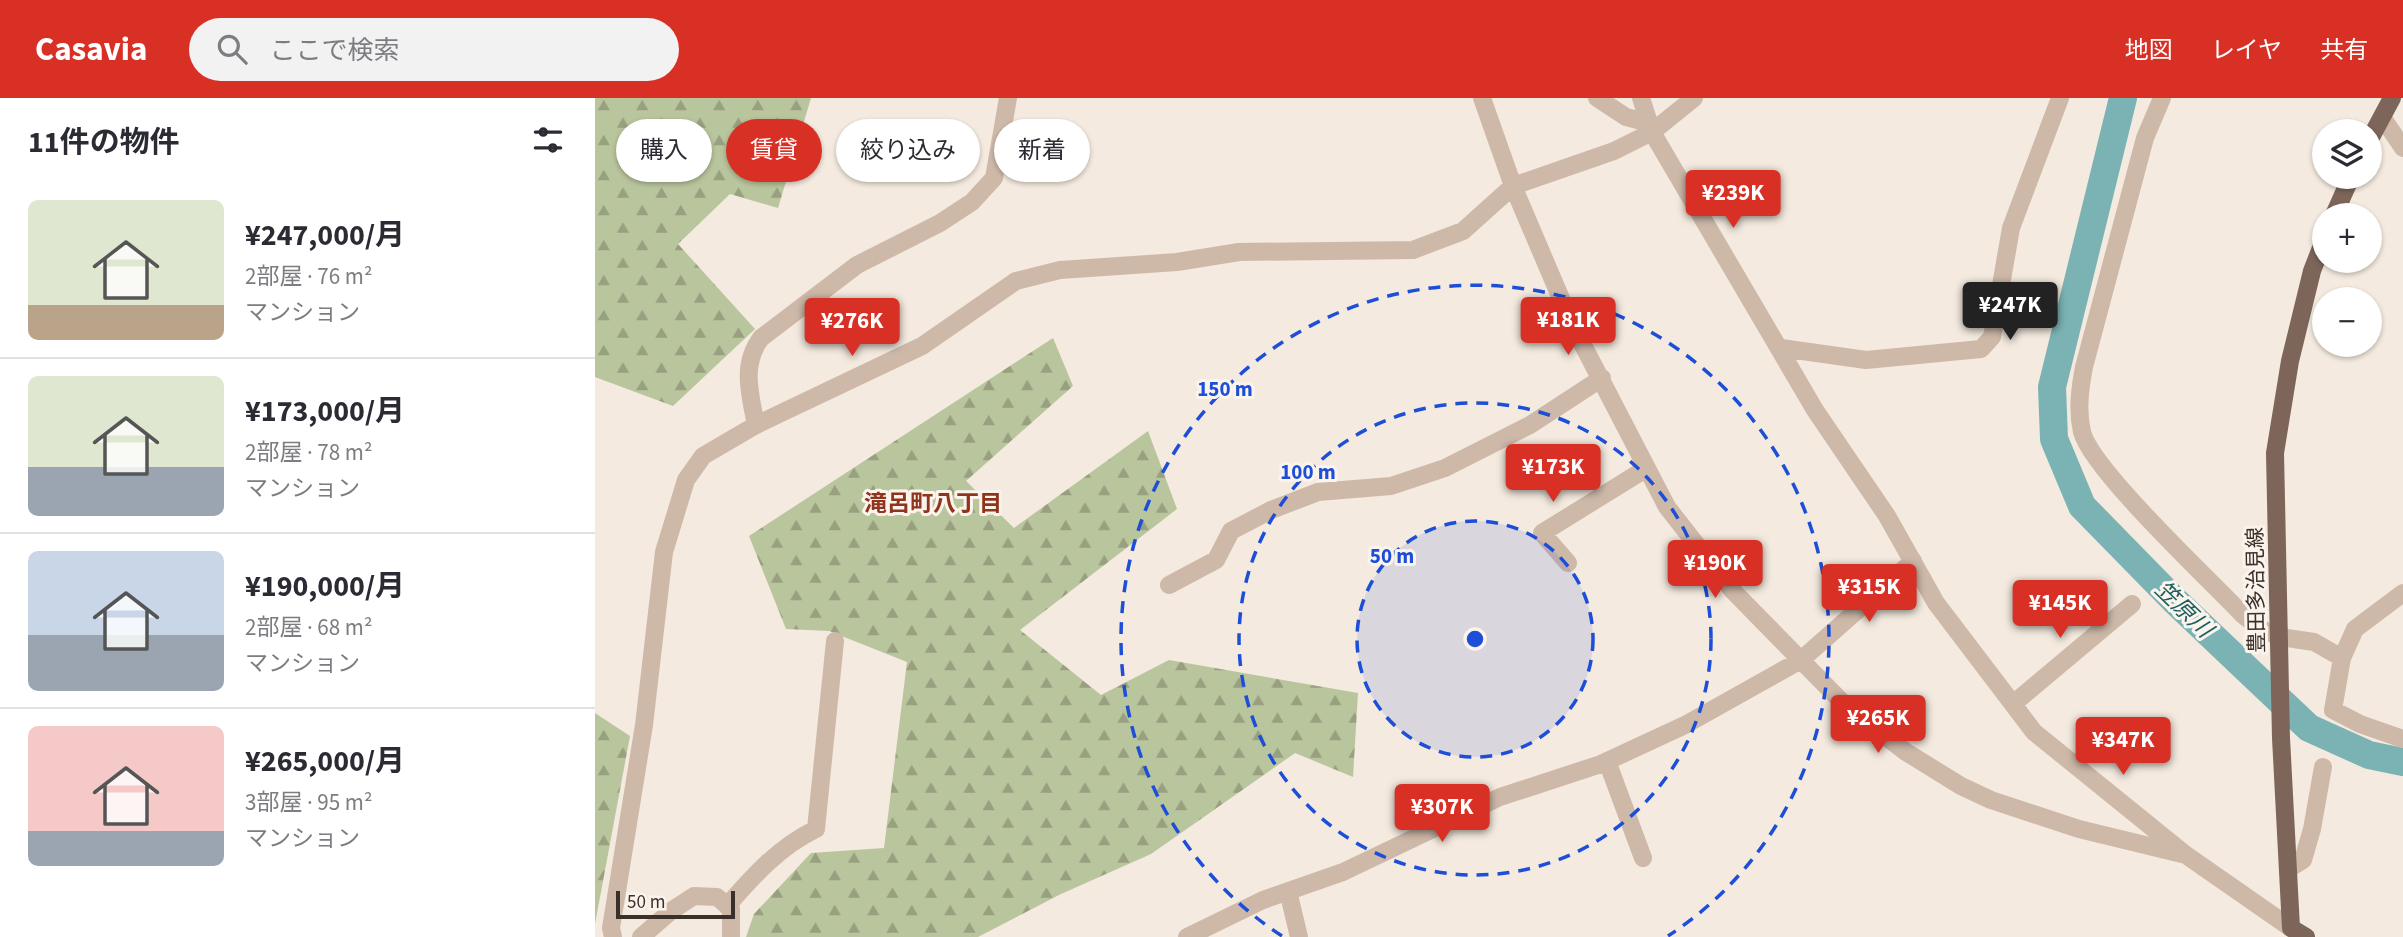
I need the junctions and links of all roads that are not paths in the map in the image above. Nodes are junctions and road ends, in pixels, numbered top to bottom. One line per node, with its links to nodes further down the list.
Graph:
1 (1008, 98): 16 (street)
2 (1482, 98): 12 (street)
3 (1597, 98): 10 (street)
4 (1641, 98): 10 (street)
5 (1694, 98): 10 (street)
6 (2060, 98): 14 (street)
7 (2162, 98): 24 (street)
8 (2392, 98): 9 (main road)
9 (2382, 117): 11 (street)
10 (1651, 128): 12 (street); 14 (street)
11 (2403, 148)
12 (1513, 186): 15 (street); 16 (street)
13 (2312, 271): 24 (main road, 豊田多治見線)
14 (1781, 348): 18 (street)
15 (1602, 378): 17 (street); 20 (street)
16 (756, 425): 37 (street)
17 (1647, 468): 19 (street); 26 (street)
18 (1913, 561): 26 (street); 27 (street)
19 (1568, 563)
20 (1169, 585)
21 (2403, 593): 25 (street)
22 (2132, 604): 27 (street)
23 (835, 641): 35 (street)
24 (2280, 646): 25 (street); 33 (main road, 豊田多治見線)
25 (2342, 658): 28 (street)
26 (1801, 660): 29 (street); 31 (street)
27 (2013, 704): 31 (street)
28 (2403, 739)
29 (1607, 761): 32 (street); 34 (street)
30 (2323, 766): 33 (street)
31 (2186, 855): 36 (street)
32 (1643, 858)
33 (2288, 869): 36 (main road, 豊田多治見線)
34 (1289, 891): 40 (street); 41 (street)
35 (727, 906): 38 (street); 39 (street)
36 (2299, 932)
37 (613, 937)
38 (641, 937)
39 (731, 937)
40 (1187, 937)
41 (1299, 937)

